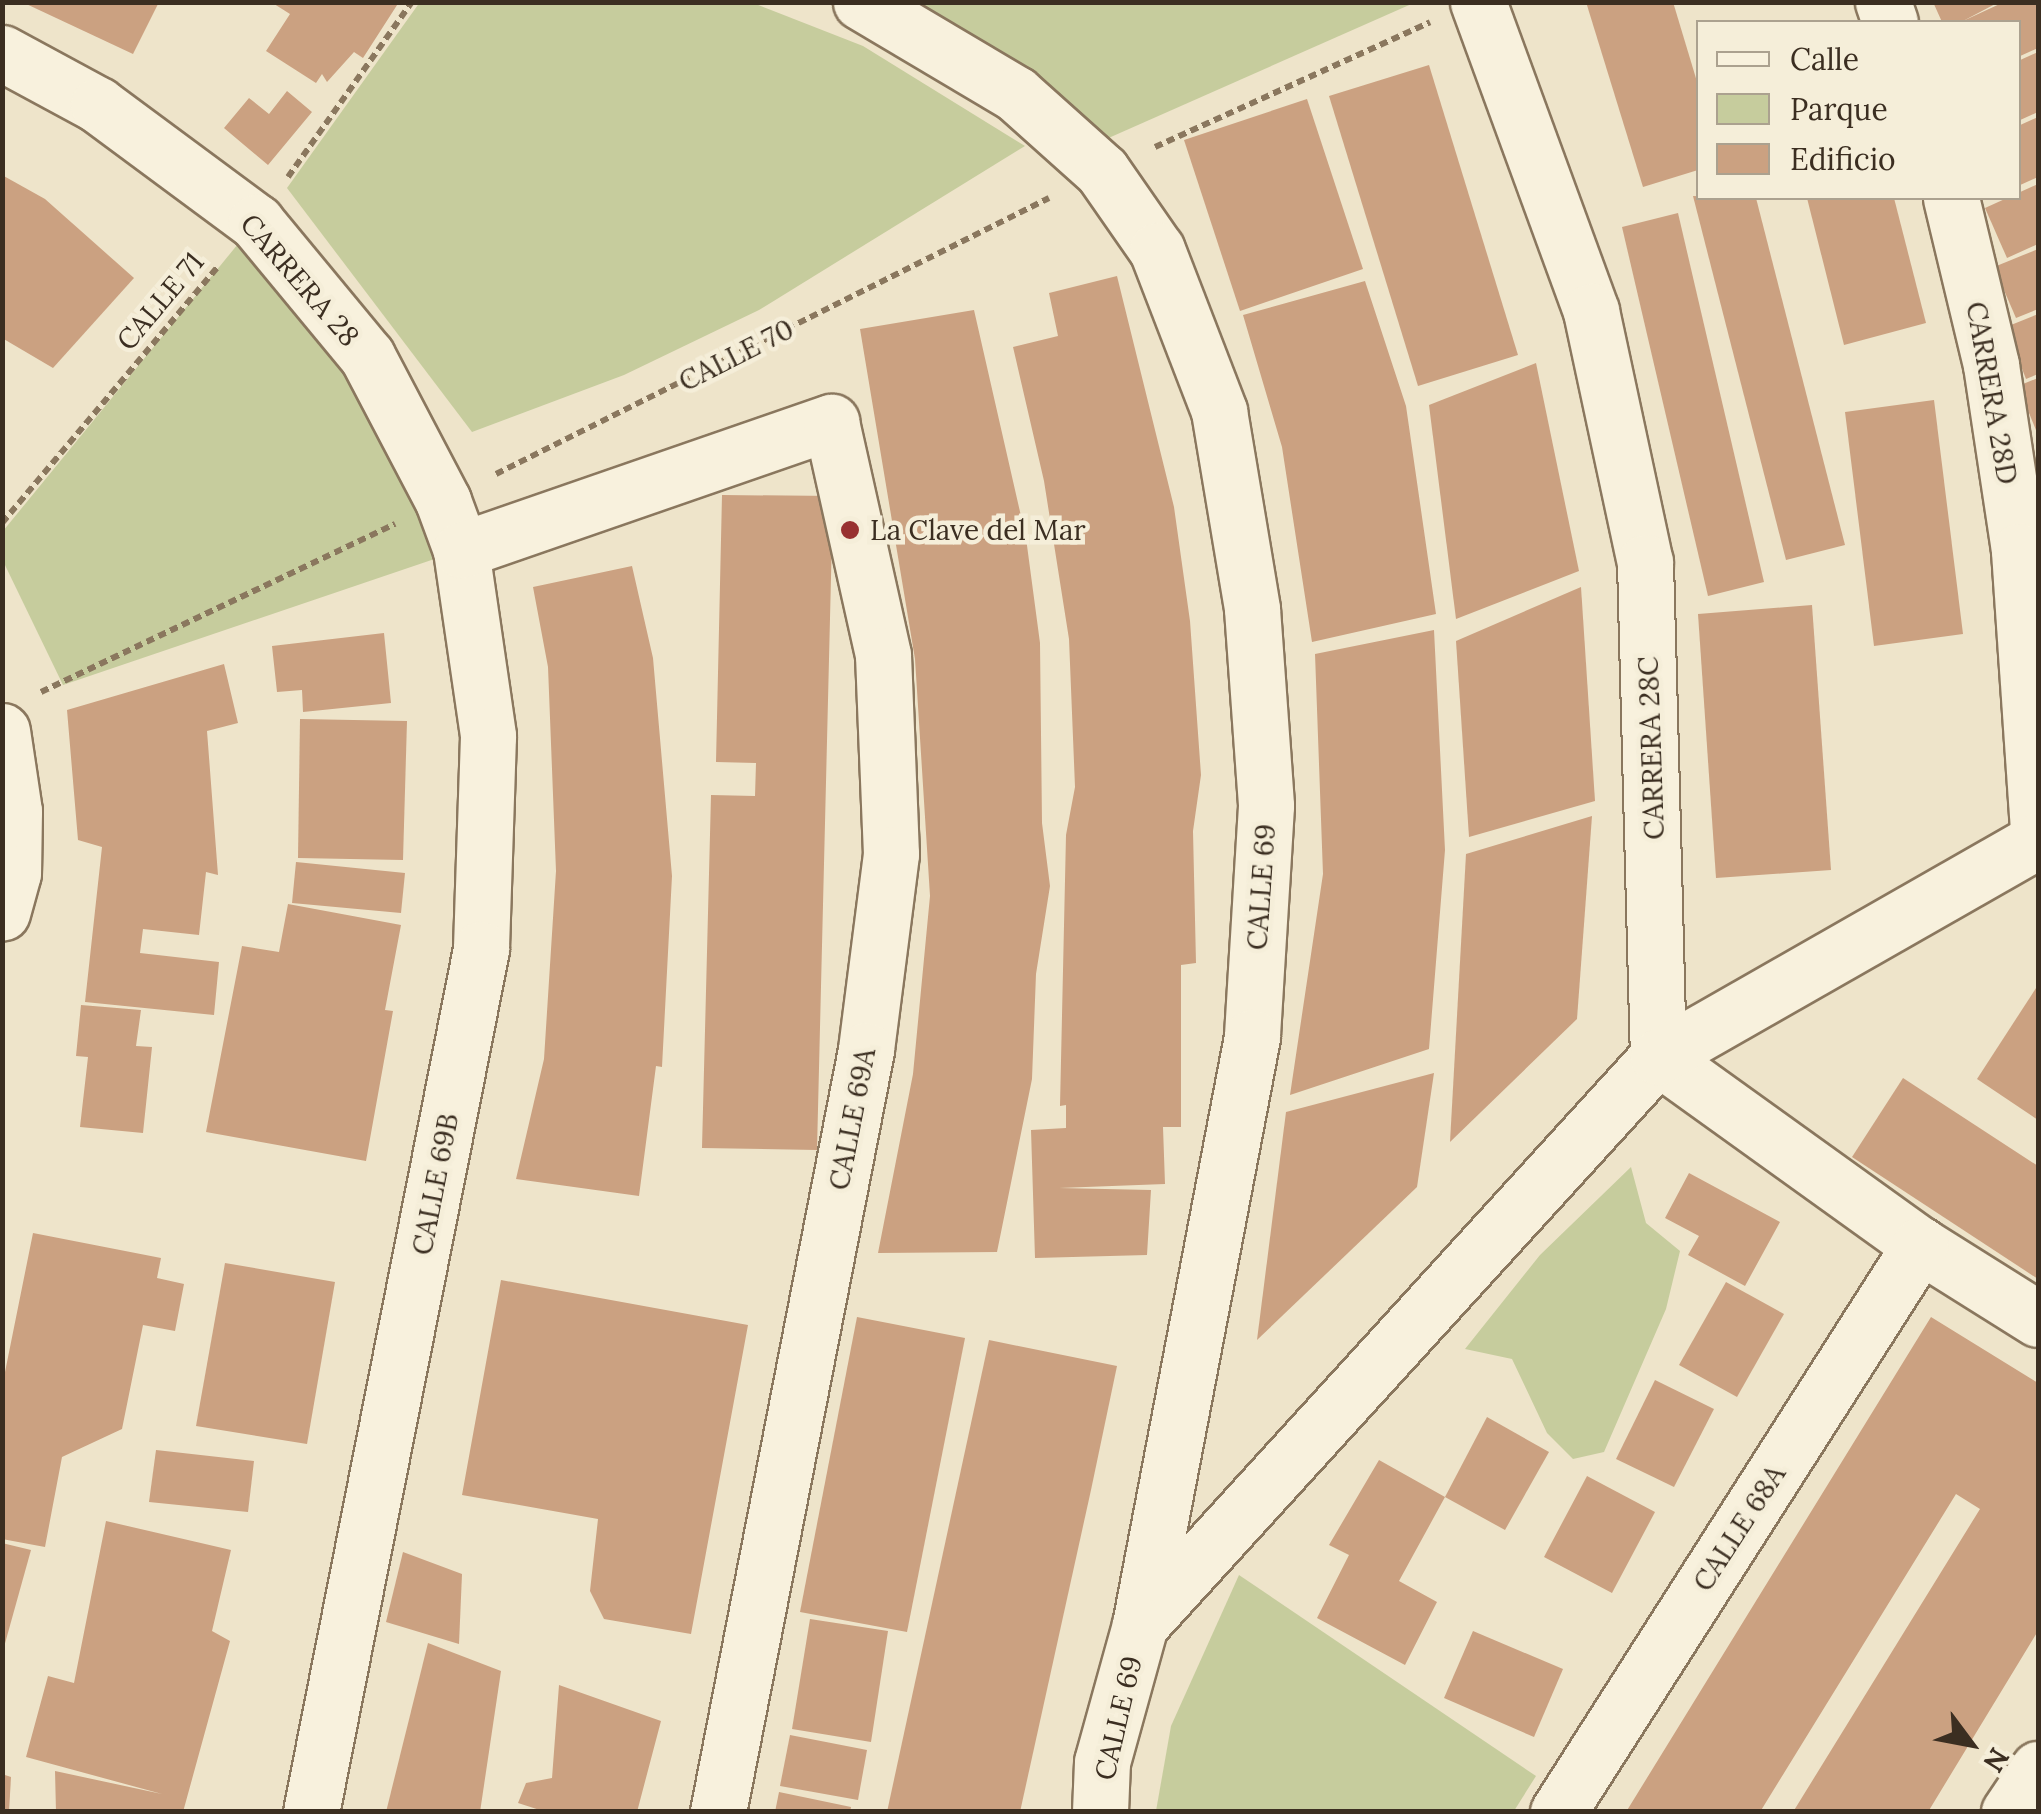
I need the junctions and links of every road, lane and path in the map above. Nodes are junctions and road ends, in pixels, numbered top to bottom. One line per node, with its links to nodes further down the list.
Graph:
1 (412, 2): 7 (path, CALLE 71)
2 (861, 2): 5 (street, CALLE 69)
3 (1457, 10): 5 (path, CALLE 70); 14 (street, CARRERA 28C)
4 (2, 53): 7 (street, CARRERA 28)
5 (1102, 171): 9 (path, CALLE 70); 17 (street, CALLE 69)
6 (1951, 200): 11 (street, CARRERA 28D)
7 (256, 222): 8 (path, CALLE 71); 9 (street, CARRERA 28)
8 (2, 524)
9 (452, 526): 10 (path, CALLE 70); 19 (street, CALLE 69B); 20 (street, CALLE 69A)
10 (20, 713): 13 (street)
11 (2038, 830)
12 (2038, 840): 14 (street, CALLE 69)
13 (2, 913)
14 (1658, 1056): 15 (street); 17 (street, CALLE 69)
15 (1920, 1245): 16 (street); 22 (street, CALLE 68A)
16 (2038, 1319)
17 (1140, 1625): 21 (street, CALLE 69)
18 (2038, 1769): 23 (street)
19 (311, 1812)
20 (718, 1812)
21 (1100, 1812)
22 (1558, 1812)
23 (2009, 1812)

